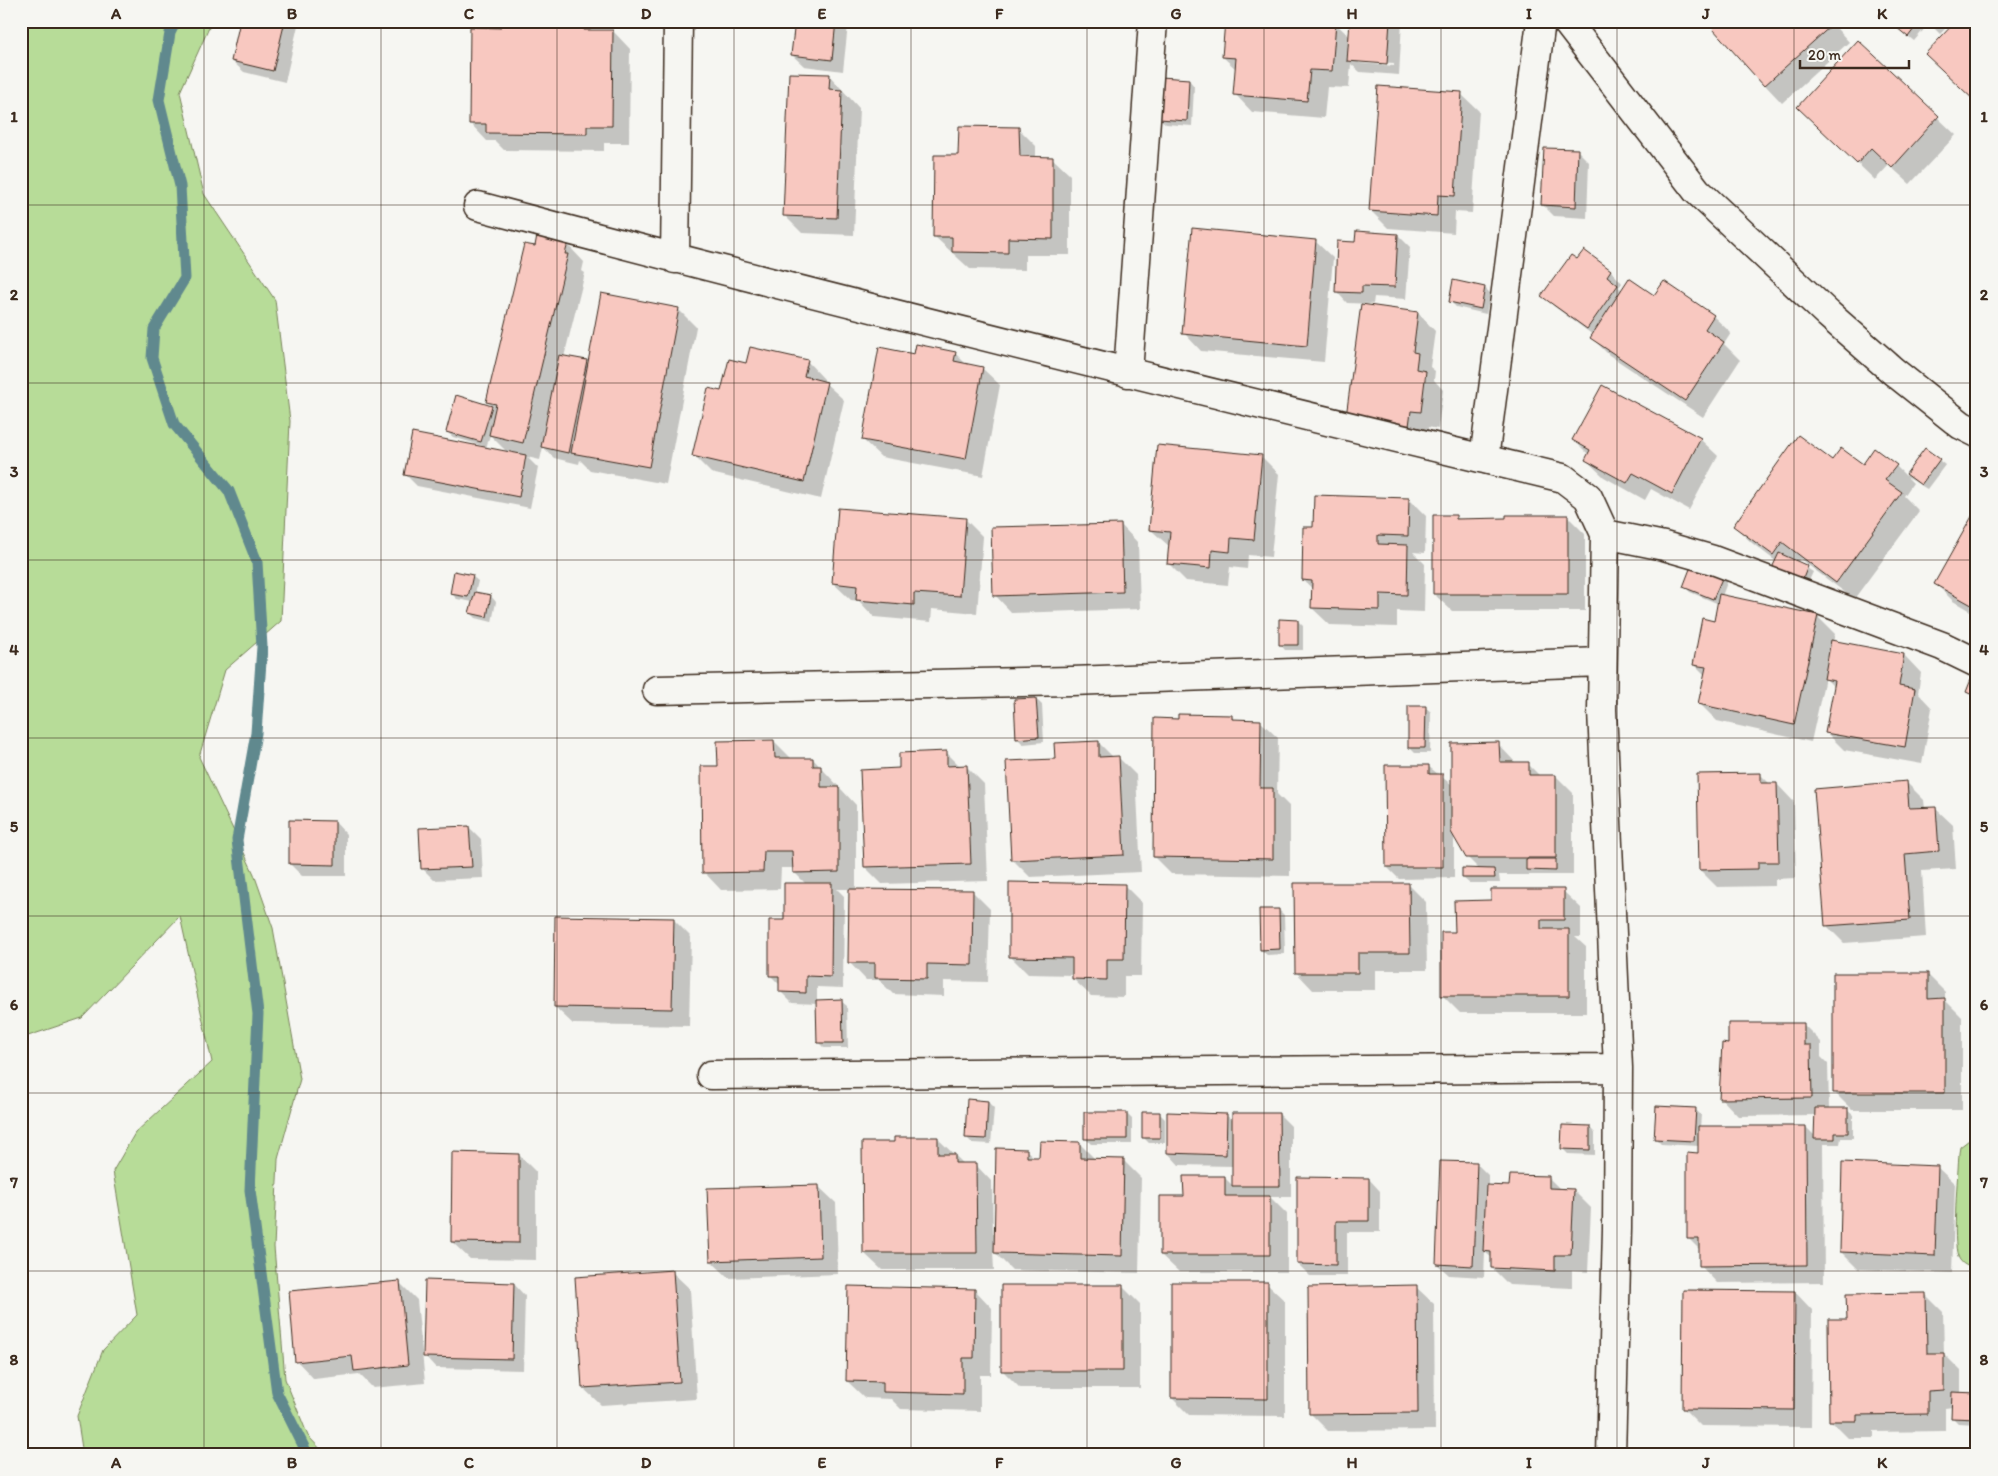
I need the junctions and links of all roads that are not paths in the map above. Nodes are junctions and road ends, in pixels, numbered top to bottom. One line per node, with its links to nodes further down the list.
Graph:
1 (678, 21): 6 (street)
2 (1153, 21): 7 (street)
3 (1541, 21): 9 (street)
4 (1566, 21): 8 (street)
5 (478, 206): 6 (street)
6 (675, 259): 7 (street)
7 (1128, 373): 9 (street)
8 (1977, 433)
9 (1484, 459): 10 (street)
10 (1604, 534): 11 (street); 12 (street)
11 (1602, 662): 13 (street); 14 (street)
12 (1977, 663)
13 (657, 690)
14 (1618, 1068): 15 (street); 16 (street)
15 (711, 1075)
16 (1611, 1455)

